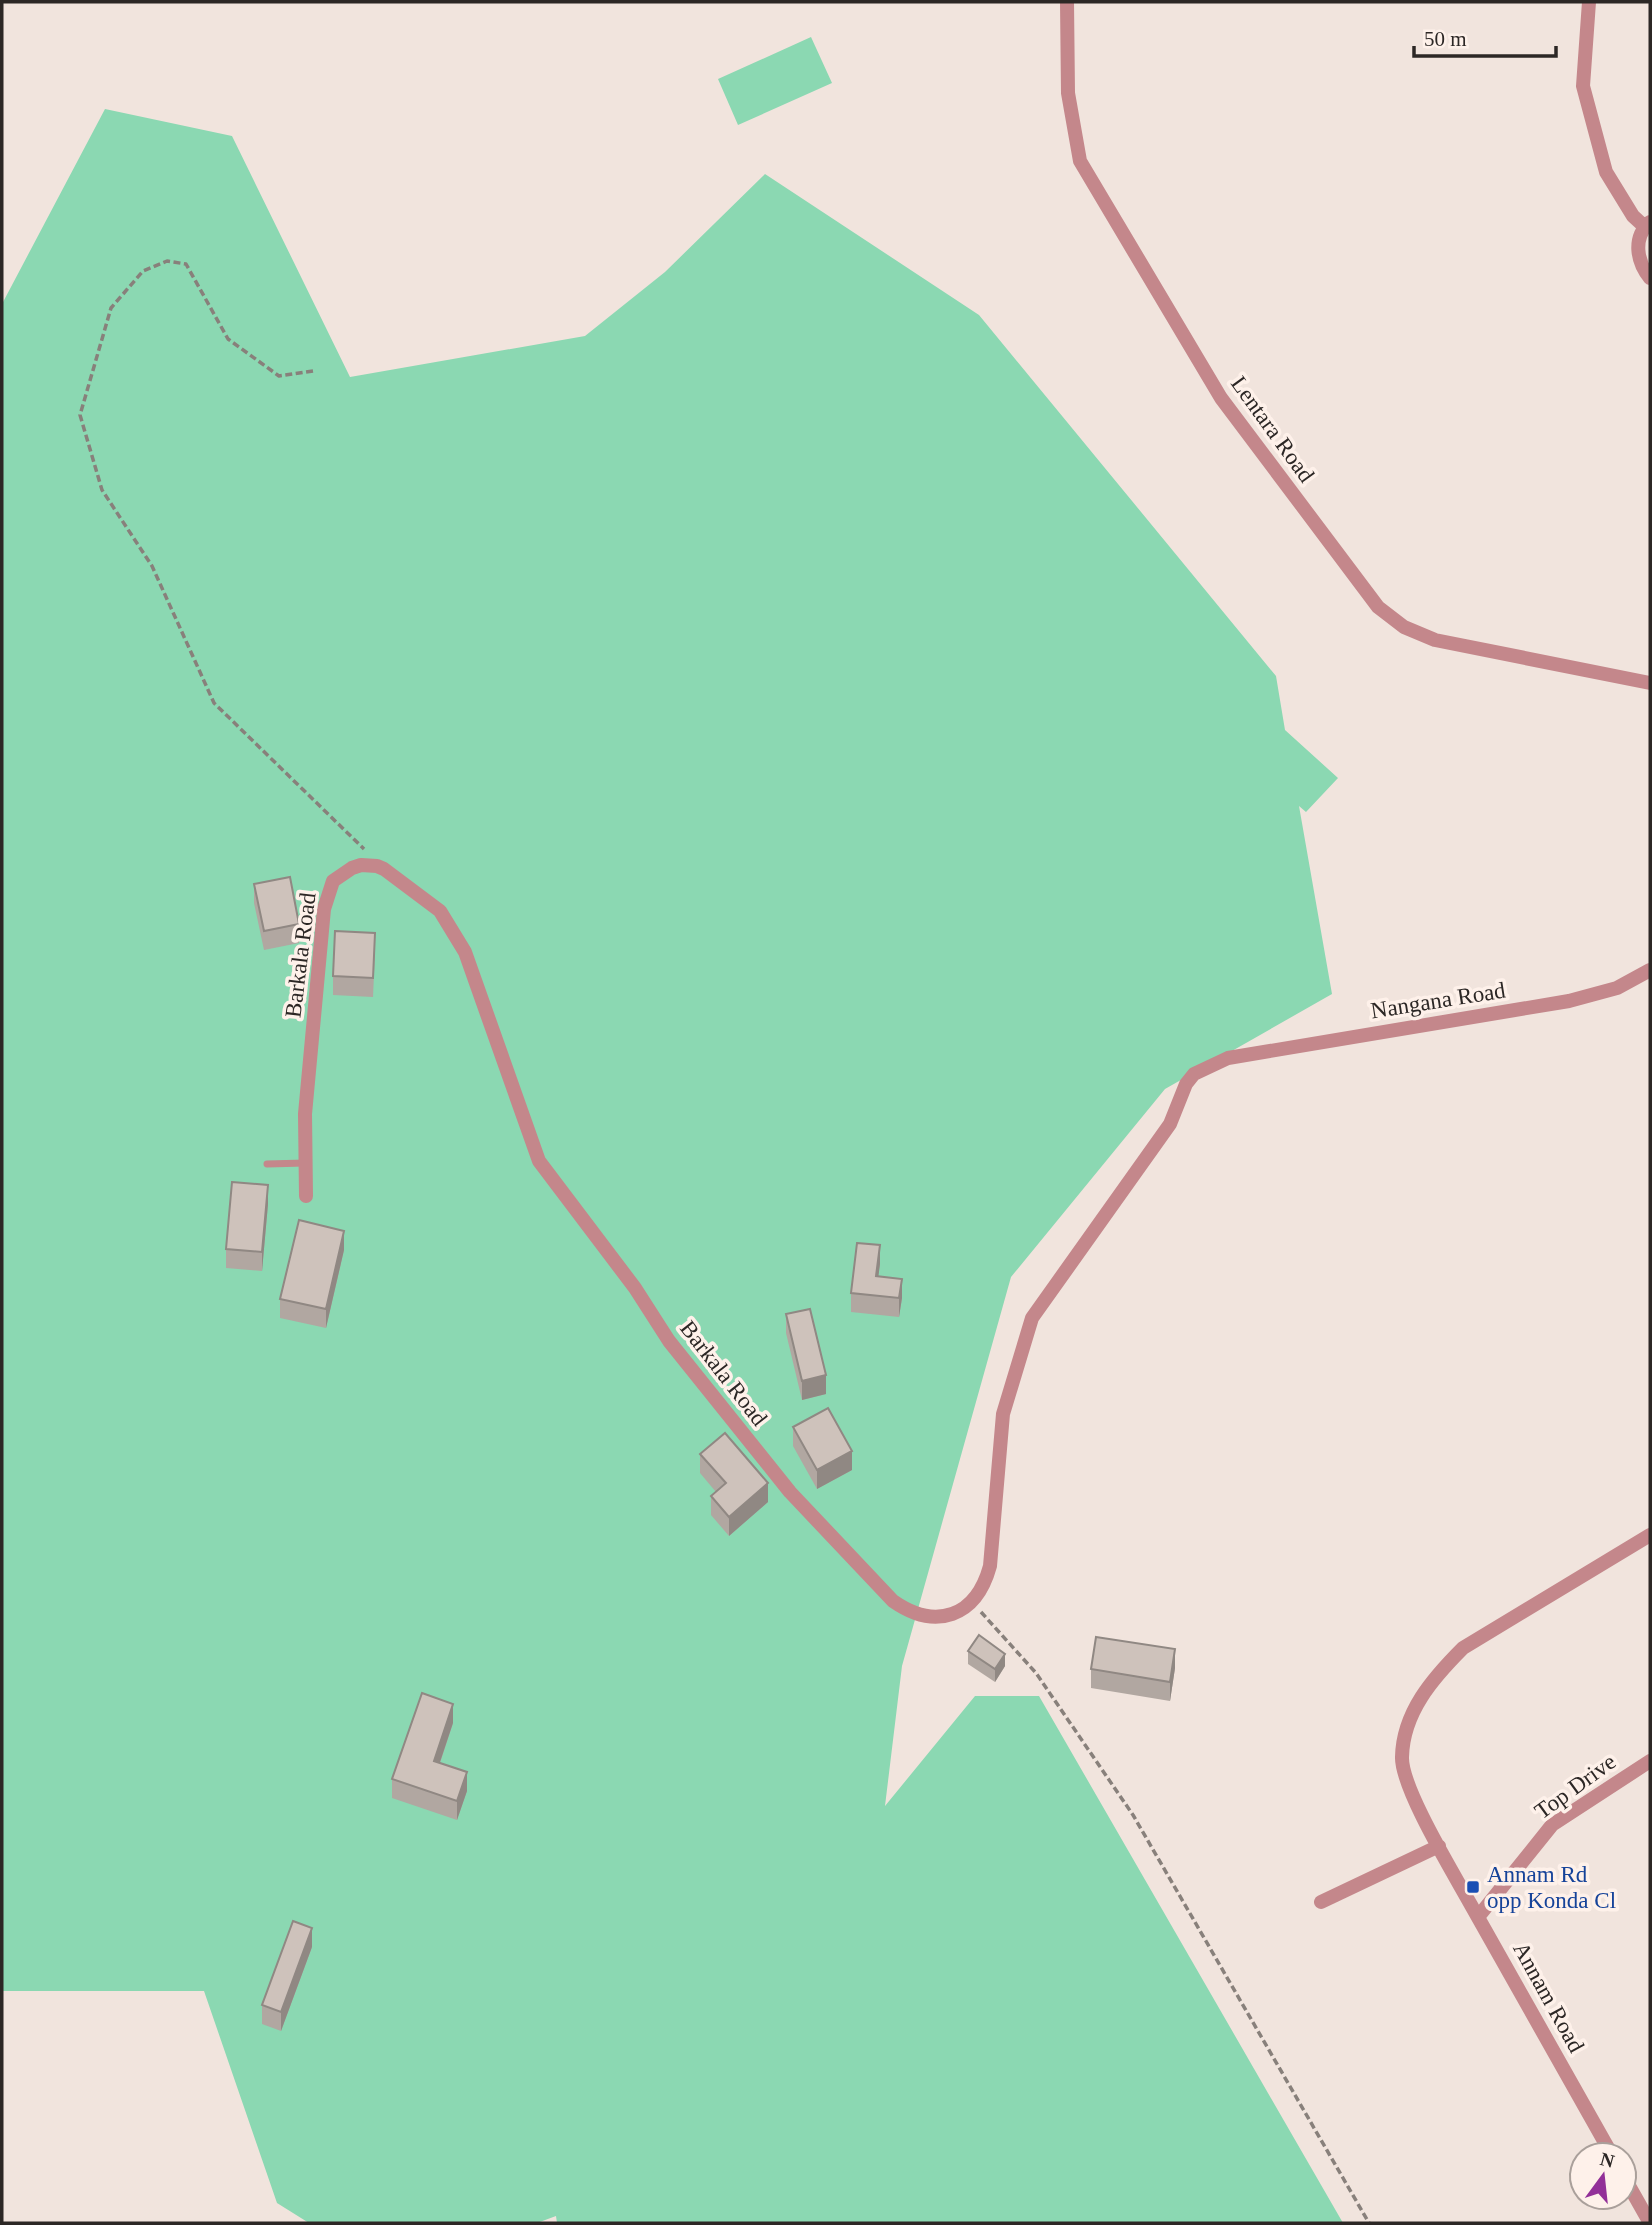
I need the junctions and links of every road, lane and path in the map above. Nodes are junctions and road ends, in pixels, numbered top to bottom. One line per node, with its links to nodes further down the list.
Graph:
1 (1067, 2): 6 (street, Lentara Road)
2 (1589, 2): 3 (street)
3 (1648, 225): 4 (street)
4 (1650, 278)
5 (313, 371): 7 (path)
6 (1650, 683)
7 (377, 866): 9 (street, Barkala Road); 13 (street, Barkala Road)
8 (1650, 970): 13 (street, Nangana Road)
9 (305, 1163): 10 (lane); 11 (street, Barkala Road)
10 (267, 1164)
11 (306, 1196)
12 (1650, 1535): 15 (street, Annam Road)
13 (972, 1602): 20 (path)
14 (1650, 1760): 17 (street, Top Drive)
15 (1438, 1846): 16 (street); 17 (street, Annam Road)
16 (1321, 1902)
17 (1478, 1917): 18 (street, Annam Road)
18 (1604, 2141)
19 (1638, 2202): 21 (street)
20 (1369, 2223)
21 (1650, 2223)

